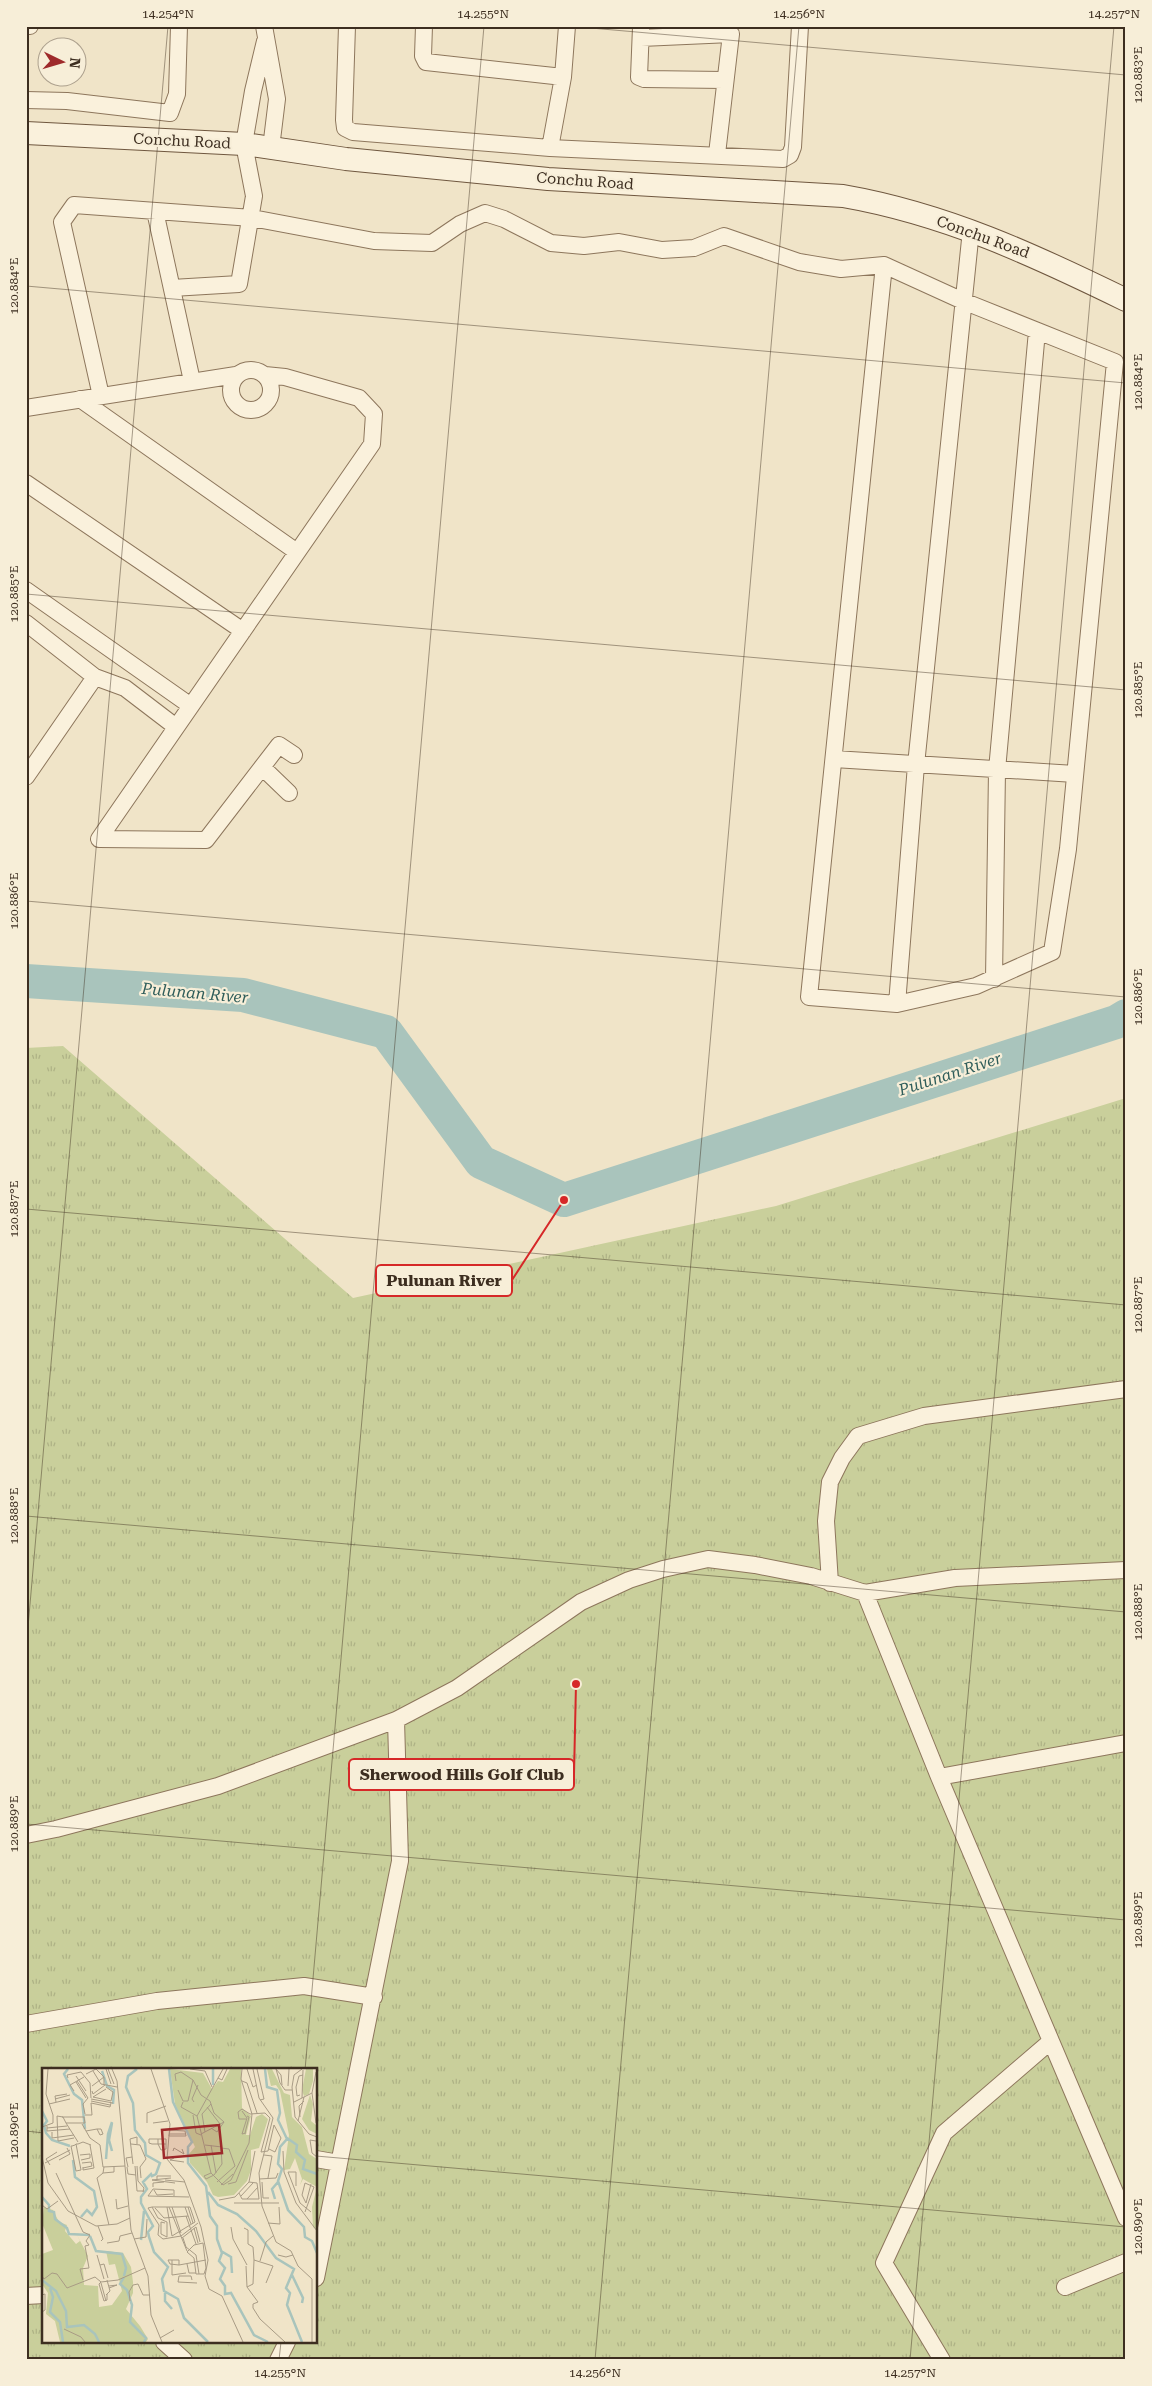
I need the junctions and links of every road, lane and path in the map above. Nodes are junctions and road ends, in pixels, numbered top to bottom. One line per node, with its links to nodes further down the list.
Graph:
1 (26, 26): 2 (street)
2 (30, 26)
3 (178, 26): 12 (street)
4 (347, 26): 16 (street)
5 (424, 26): 10 (street)
6 (567, 26): 10 (street)
7 (800, 26): 17 (street)
8 (641, 32): 11 (street); 11 (street)
9 (264, 34): 14 (street); 15 (street)
10 (563, 77): 16 (street)
11 (724, 80): 17 (street)
12 (26, 100)
13 (26, 133): 14 (main road, Conchu Road)
14 (244, 144): 15 (main road, Conchu Road); 19 (street)
15 (270, 148): 20 (main road, Conchu Road)
16 (550, 148): 17 (street)
17 (717, 154)
18 (155, 211): 19 (street); 22 (street); 29 (street)
19 (252, 218): 21 (street); 22 (street)
20 (971, 230): 23 (main road, Conchu Road); 24 (street)
21 (884, 265): 24 (street); 41 (street)
22 (172, 288): 28 (street)
23 (1126, 300)
24 (963, 301): 25 (street); 42 (street)
25 (1037, 330): 44 (street); 45 (street)
26 (236, 375): 27 (street); 27 (street); 28 (street)
27 (265, 375): 33 (street)
28 (192, 381): 29 (street)
29 (101, 396): 30 (street)
30 (80, 399): 31 (street); 33 (street)
31 (27, 405)
32 (26, 482): 36 (street)
33 (297, 552): 36 (street)
34 (26, 590): 38 (street)
35 (26, 623): 37 (street)
36 (243, 631): 38 (street)
37 (95, 677): 39 (street); 46 (street)
38 (191, 706): 39 (street)
39 (176, 727): 43 (street)
40 (294, 755): 43 (street)
41 (834, 759): 42 (street); 49 (street)
42 (916, 765): 44 (street); 49 (street)
43 (262, 767): 47 (street)
44 (997, 770): 45 (street); 48 (street)
45 (1075, 774): 48 (street)
46 (26, 777)
47 (289, 793)
48 (994, 979): 49 (street)
49 (897, 1004)
50 (1126, 1389): 52 (street)
51 (1126, 1570): 53 (street)
52 (830, 1583): 53 (street); 54 (street)
53 (865, 1593): 56 (street)
54 (396, 1720): 57 (street); 58 (street)
55 (1126, 1743): 56 (street)
56 (939, 1777): 60 (street)
57 (26, 1835)
58 (374, 1997): 59 (street); 62 (street)
59 (26, 2024)
60 (1051, 2042): 63 (street); 73 (street)
61 (318, 2159): 62 (street)
62 (339, 2163): 65 (street)
63 (1126, 2218)
64 (1126, 2262): 66 (street)
65 (318, 2268)
66 (1065, 2287)
67 (42, 2295): 68 (street)
68 (26, 2296)
69 (166, 2344): 71 (street)
70 (286, 2344): 72 (street)
71 (184, 2360)
72 (278, 2360)
73 (942, 2360)

